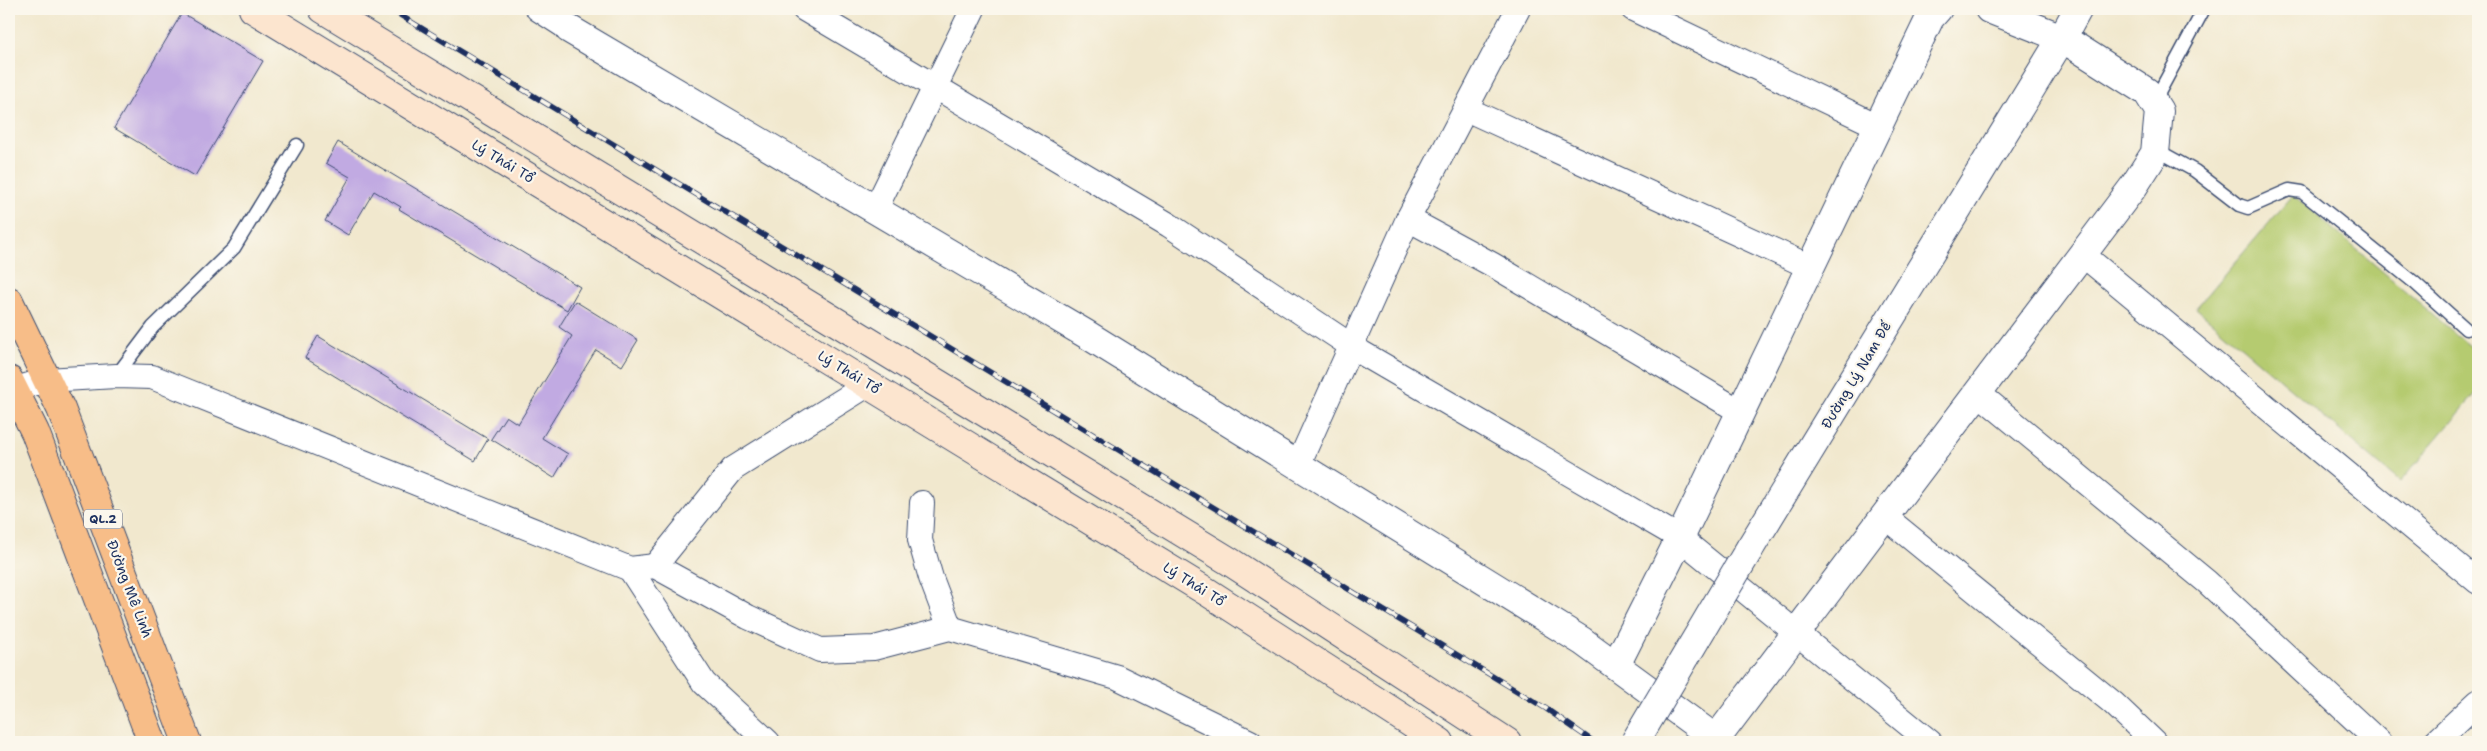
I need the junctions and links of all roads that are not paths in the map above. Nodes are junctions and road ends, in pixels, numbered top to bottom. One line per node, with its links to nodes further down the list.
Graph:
1 (253, 9): 29 (main road, Lý Thái Tổ)
2 (323, 9): 43 (main road)
3 (538, 9): 12 (street)
4 (804, 9): 14 (street)
5 (973, 9): 14 (street)
6 (1518, 9): 16 (street)
7 (1634, 9): 17 (street)
8 (1938, 9): 17 (street)
9 (1989, 9): 13 (street)
10 (2078, 9): 13 (street, Đường Lý Nam Đế)
11 (2204, 9): 15 (lane)
12 (568, 29): 20 (street)
13 (2062, 38): 15 (street); 53 (street, Đường Lý Nam Đế, bridge)
14 (935, 87): 20 (street); 26 (street)
15 (2154, 102): 19 (street)
16 (1466, 109): 21 (street); 23 (street)
17 (1878, 126): 23 (street)
18 (297, 145): 27 (lane)
19 (2155, 148): 22 (street); 25 (lane)
20 (875, 210): 33 (street)
21 (1408, 219): 26 (street); 32 (street)
22 (2082, 254): 31 (street); 39 (street)
23 (1810, 267): 32 (street)
24 (9, 301): 28 (main road, Đường Mê Linh / QL.2)
25 (2466, 329)
26 (1350, 345): 33 (street); 36 (street)
27 (116, 376): 28 (street); 38 (street)
28 (46, 380): 30 (street); 48 (main road, Đường Mê Linh / QL.2)
29 (869, 384): 37 (street); 45 (main road, Lý Thái Tổ)
30 (10, 387): 47 (main road, QL.2)
31 (1978, 392): 35 (street); 56 (street)
32 (1741, 412): 36 (street)
33 (1298, 465): 42 (street)
34 (922, 503): 40 (street)
35 (1884, 516): 41 (street); 55 (street)
36 (1680, 538): 41 (street); 42 (street)
37 (655, 566): 38 (street); 40 (street)
38 (630, 569): 49 (street)
39 (2478, 582)
40 (950, 628): 50 (street)
41 (1796, 632): 46 (street); 54 (street)
42 (1616, 665): 46 (street)
43 (1431, 692): 45 (main road); 52 (main road)
44 (2478, 702): 57 (street)
45 (1412, 724): 51 (main road, Lý Thái Tổ)
46 (1718, 741)
47 (152, 742)
48 (187, 742)
49 (768, 742)
50 (1250, 742)
51 (1440, 742)
52 (1508, 742)
53 (1635, 742)
54 (1930, 742)
55 (2154, 742)
56 (2379, 742)
57 (2435, 742)

